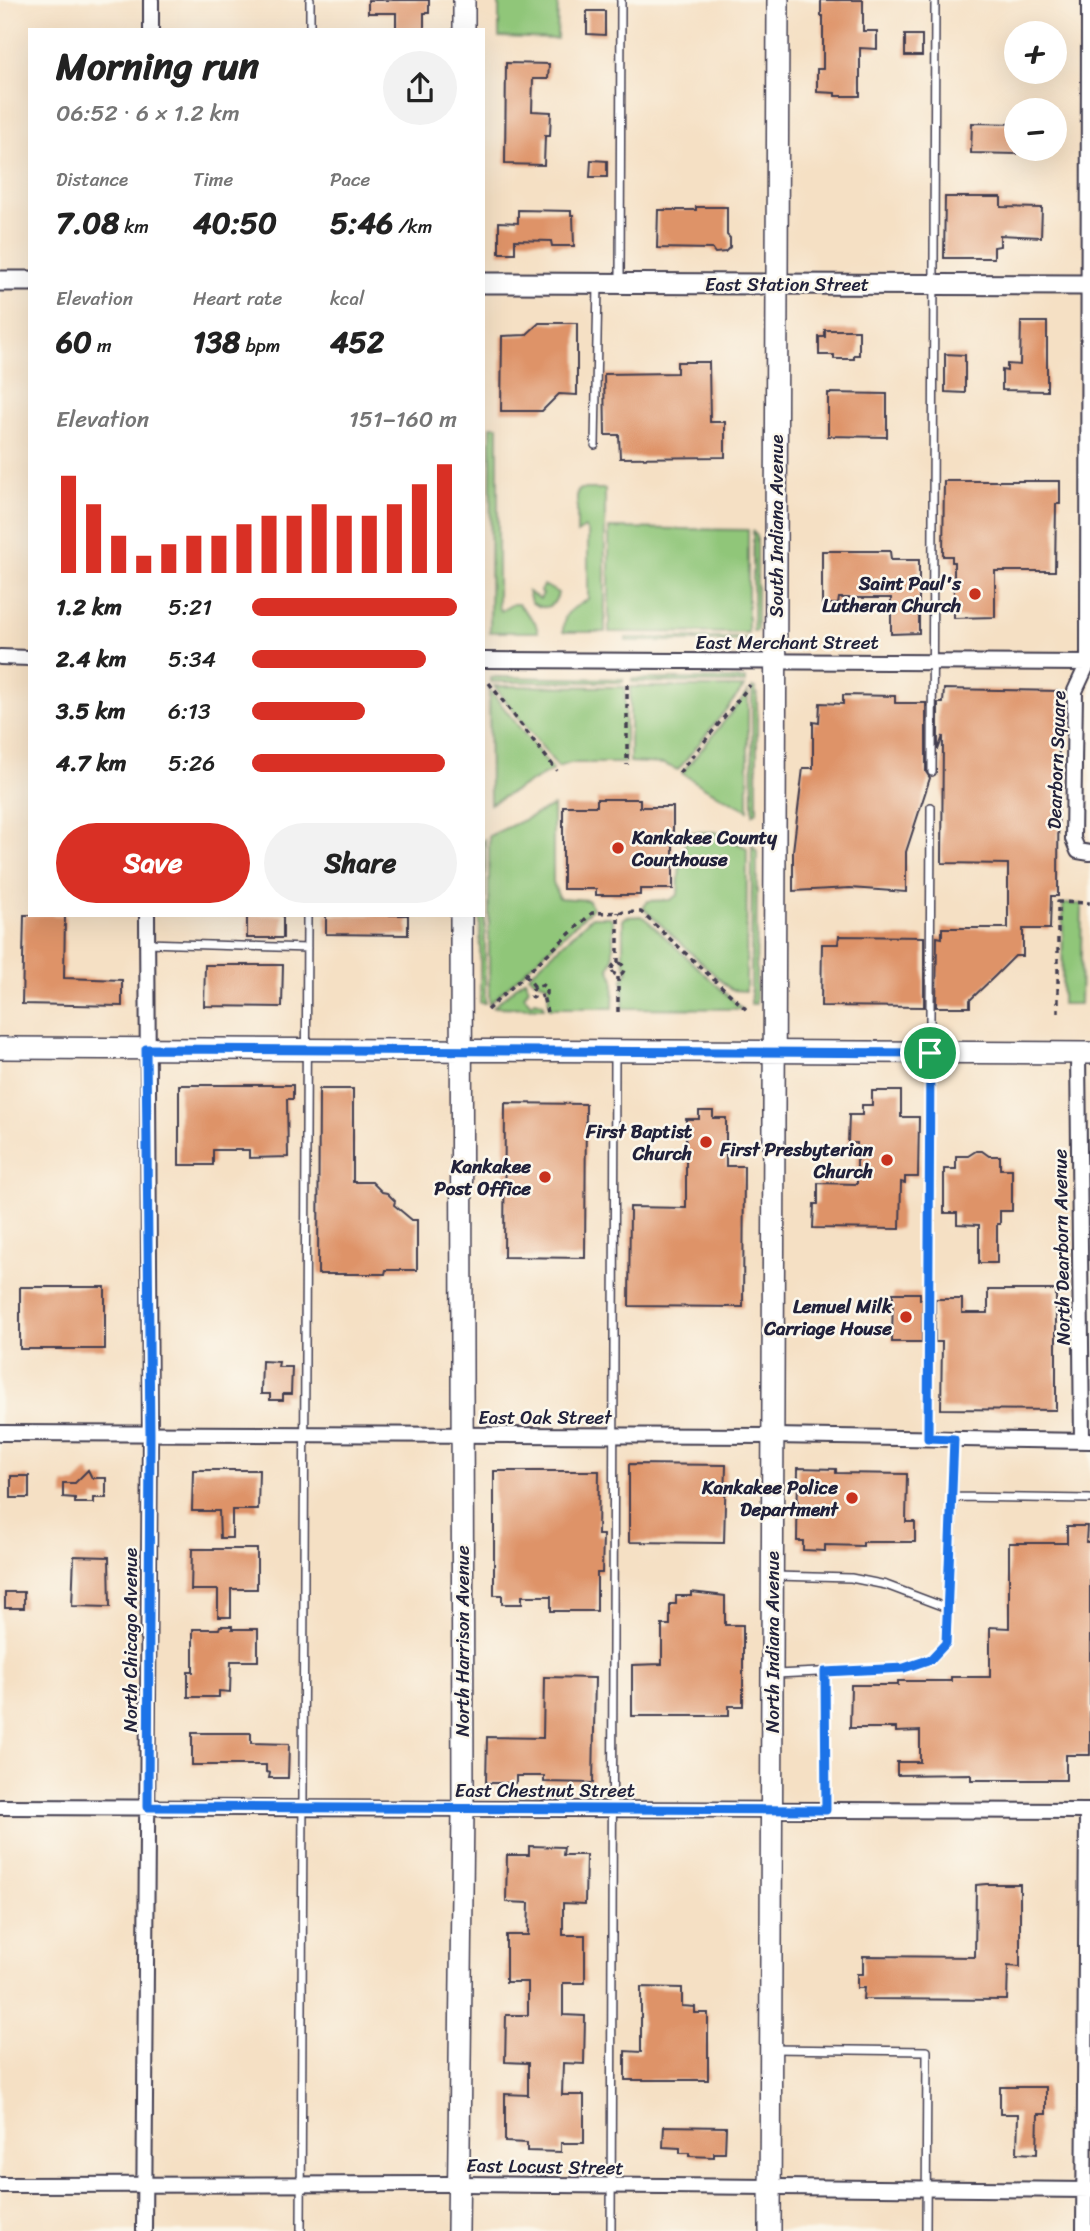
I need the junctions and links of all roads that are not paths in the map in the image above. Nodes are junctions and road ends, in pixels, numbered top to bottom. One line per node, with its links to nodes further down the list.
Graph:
1 (151, 0): 8 (street)
2 (310, 0): 9 (lane)
3 (464, 0): 10 (main road)
4 (621, 0): 18 (lane)
5 (778, 0): 19 (main road, South Indiana Avenue)
6 (935, 0): 20 (lane)
7 (1089, 0): 11 (street)
8 (151, 28)
9 (310, 28)
10 (464, 28)
11 (1089, 143): 12 (street)
12 (1089, 188): 13 (street)
13 (1089, 231): 21 (street)
14 (0, 281): 15 (main road)
15 (28, 281)
16 (485, 283): 17 (main road, East Station Street)
17 (598, 283): 18 (main road, East Station Street); 22 (lane)
18 (620, 283): 19 (main road, East Station Street)
19 (777, 284): 20 (main road, East Station Street); 26 (main road, South Indiana Avenue)
20 (934, 284): 21 (main road, East Station Street); 27 (lane)
21 (1089, 285): 28 (street)
22 (596, 445)
23 (0, 657): 24 (street)
24 (28, 658)
25 (485, 660): 26 (street, East Merchant Street)
26 (775, 661): 27 (street, East Merchant Street); 42 (main road, South Indiana Avenue)
27 (932, 662): 28 (street, East Merchant Street); 29 (lane)
28 (1089, 664): 31 (street, Dearborn Square)
29 (932, 772)
30 (931, 807): 43 (lane)
31 (1090, 853)
32 (147, 917): 35 (street, North Chicago Avenue)
33 (307, 917): 36 (lane)
34 (461, 917): 40 (main road, North Harrison Avenue)
35 (147, 943): 36 (lane); 38 (street, North Chicago Avenue)
36 (307, 948): 39 (lane)
37 (0, 1048): 38 (main road)
38 (146, 1049): 39 (main road); 46 (street, North Chicago Avenue)
39 (306, 1049): 40 (main road); 47 (lane)
40 (460, 1050): 41 (main road); 48 (main road, North Harrison Avenue)
41 (615, 1052): 42 (main road); 49 (lane)
42 (774, 1053): 43 (main road); 50 (main road, North Indiana Avenue)
43 (930, 1053): 44 (main road); 51 (lane)
44 (1084, 1053): 53 (street, North Dearborn Avenue)
45 (0, 1433): 46 (street, East Oak Street)
46 (150, 1434): 47 (street, East Oak Street); 61 (street, North Chicago Avenue)
47 (304, 1435): 48 (street, East Oak Street); 62 (lane)
48 (462, 1436): 49 (street, East Oak Street); 63 (main road, North Harrison Avenue)
49 (613, 1436): 50 (street, East Oak Street); 64 (lane)
50 (772, 1436): 51 (street, East Oak Street); 56 (main road, North Indiana Avenue)
51 (928, 1438): 52 (street, East Oak Street)
52 (954, 1439): 53 (street, East Oak Street); 54 (lane)
53 (1086, 1441)
54 (953, 1497): 55 (lane); 57 (lane)
55 (1090, 1499)
56 (772, 1576): 57 (lane); 59 (main road, North Indiana Avenue)
57 (947, 1608): 58 (lane)
58 (825, 1672): 59 (lane); 66 (lane)
59 (772, 1674): 65 (main road, North Indiana Avenue)
60 (0, 1807): 61 (street, East Chestnut Street)
61 (148, 1807): 62 (street, East Chestnut Street); 73 (street, North Chicago Avenue)
62 (303, 1808): 63 (street, East Chestnut Street); 72 (lane)
63 (463, 1808): 64 (street, East Chestnut Street); 70 (main road, North Harrison Avenue)
64 (612, 1809): 65 (street, East Chestnut Street); 74 (lane)
65 (771, 1810): 66 (street, East Chestnut Street); 69 (main road, North Indiana Avenue)
66 (826, 1810): 67 (street, East Chestnut Street)
67 (1088, 1811): 68 (street)
68 (1089, 1921): 77 (street)
69 (771, 2049): 75 (main road, North Indiana Avenue); 76 (lane)
70 (458, 2184): 72 (street, East Locust Street); 74 (street, East Locust Street); 80 (main road, North Harrison Avenue)
71 (0, 2185): 73 (street, East Locust Street)
72 (301, 2185): 73 (street, East Locust Street); 79 (lane)
73 (145, 2186): 78 (street, North Chicago Avenue)
74 (611, 2186): 75 (street, East Locust Street); 81 (lane)
75 (770, 2188): 76 (street, East Locust Street); 82 (main road, North Indiana Avenue)
76 (927, 2189): 77 (street, East Locust Street); 83 (lane)
77 (1087, 2190): 84 (street)
78 (144, 2231)
79 (301, 2231)
80 (457, 2231)
81 (611, 2231)
82 (770, 2231)
83 (926, 2231)
84 (1084, 2231)

